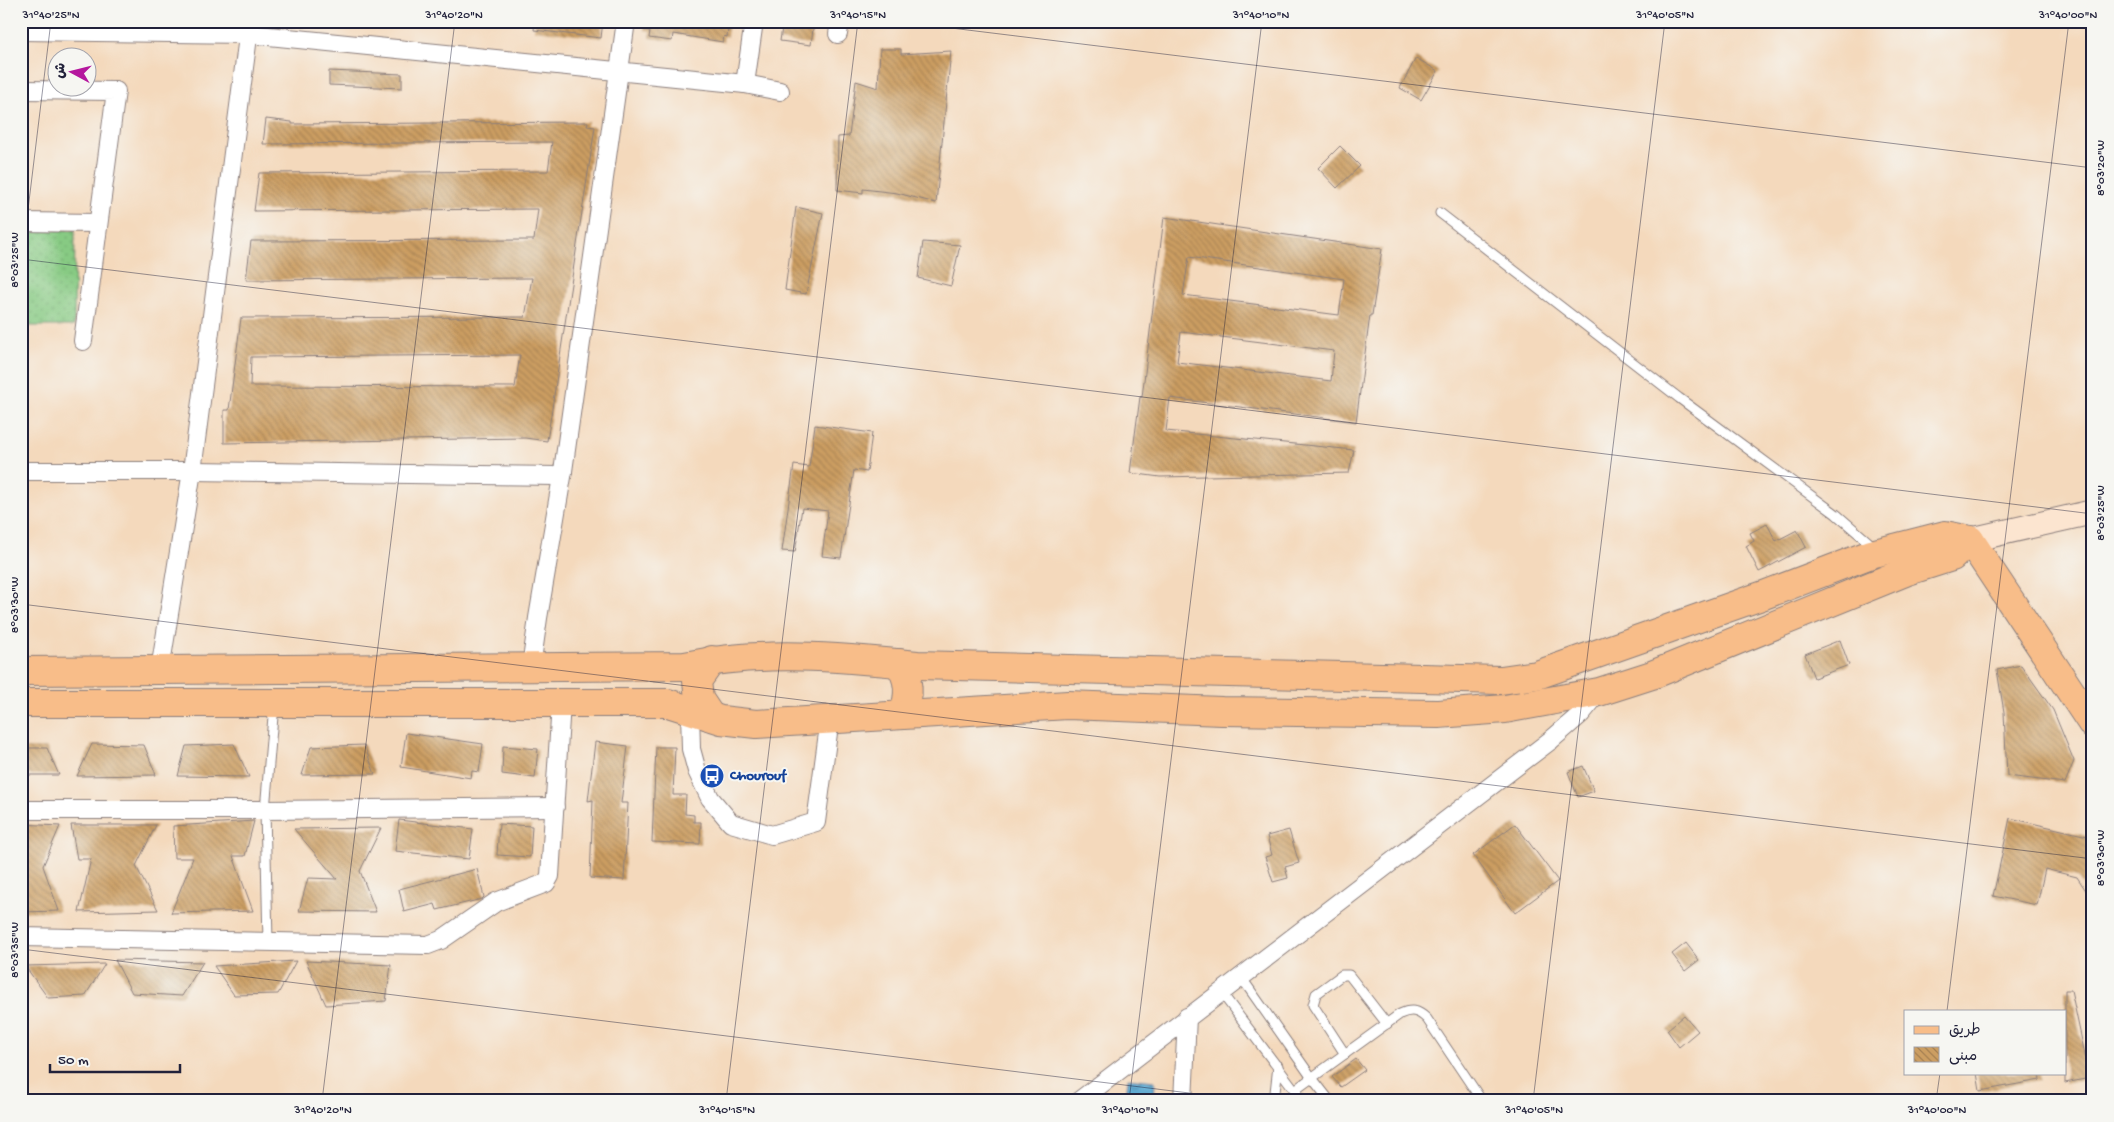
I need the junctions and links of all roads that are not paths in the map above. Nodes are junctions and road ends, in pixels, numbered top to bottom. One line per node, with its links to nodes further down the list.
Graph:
1 (626, 21): 5 (street)
2 (754, 21): 6 (street)
3 (249, 28): 4 (street); 5 (street); 14 (street)
4 (21, 31)
5 (618, 72): 6 (street); 15 (street)
6 (745, 84): 8 (street)
7 (21, 90): 11 (street)
8 (780, 91)
9 (1440, 213): 18 (lane)
10 (21, 222): 11 (street)
11 (98, 223): 12 (street)
12 (83, 341)
13 (21, 471): 14 (street)
14 (192, 471): 15 (street); 22 (street)
15 (563, 471): 21 (street)
16 (2093, 512): 17 (street)
17 (1970, 540): 18 (main road); 18 (main road); 31 (main road)
18 (1890, 564): 20 (main road); 24 (main road)
19 (712, 660): 20 (main road); 21 (main road); 28 (main road)
20 (898, 663): 29 (main road)
21 (532, 667): 22 (main road)
22 (160, 670): 23 (main road)
23 (21, 671)
24 (1600, 692): 29 (main road); 37 (street)
25 (274, 702): 26 (main road); 27 (main road); 34 (lane)
26 (21, 703)
27 (561, 703): 28 (main road); 32 (street)
28 (701, 714): 30 (main road); 30 (street)
29 (903, 714): 30 (main road)
30 (830, 718)
31 (2093, 725)
32 (555, 807): 34 (street); 36 (street)
33 (21, 810): 34 (street)
34 (264, 810): 36 (lane)
35 (21, 937): 36 (street)
36 (268, 942)
37 (1240, 977): 38 (street); 43 (lane)
38 (1221, 992): 39 (street); 42 (lane)
39 (1187, 1017): 45 (street); 46 (street)
40 (1386, 1024): 41 (lane); 41 (lane); 50 (lane)
41 (1345, 1054): 43 (lane)
42 (1278, 1066): 44 (lane); 47 (lane)
43 (1312, 1078): 44 (lane); 49 (lane)
44 (1295, 1090): 48 (lane)
45 (1079, 1101)
46 (1183, 1101)
47 (1274, 1101)
48 (1303, 1101)
49 (1330, 1101)
50 (1482, 1101)

